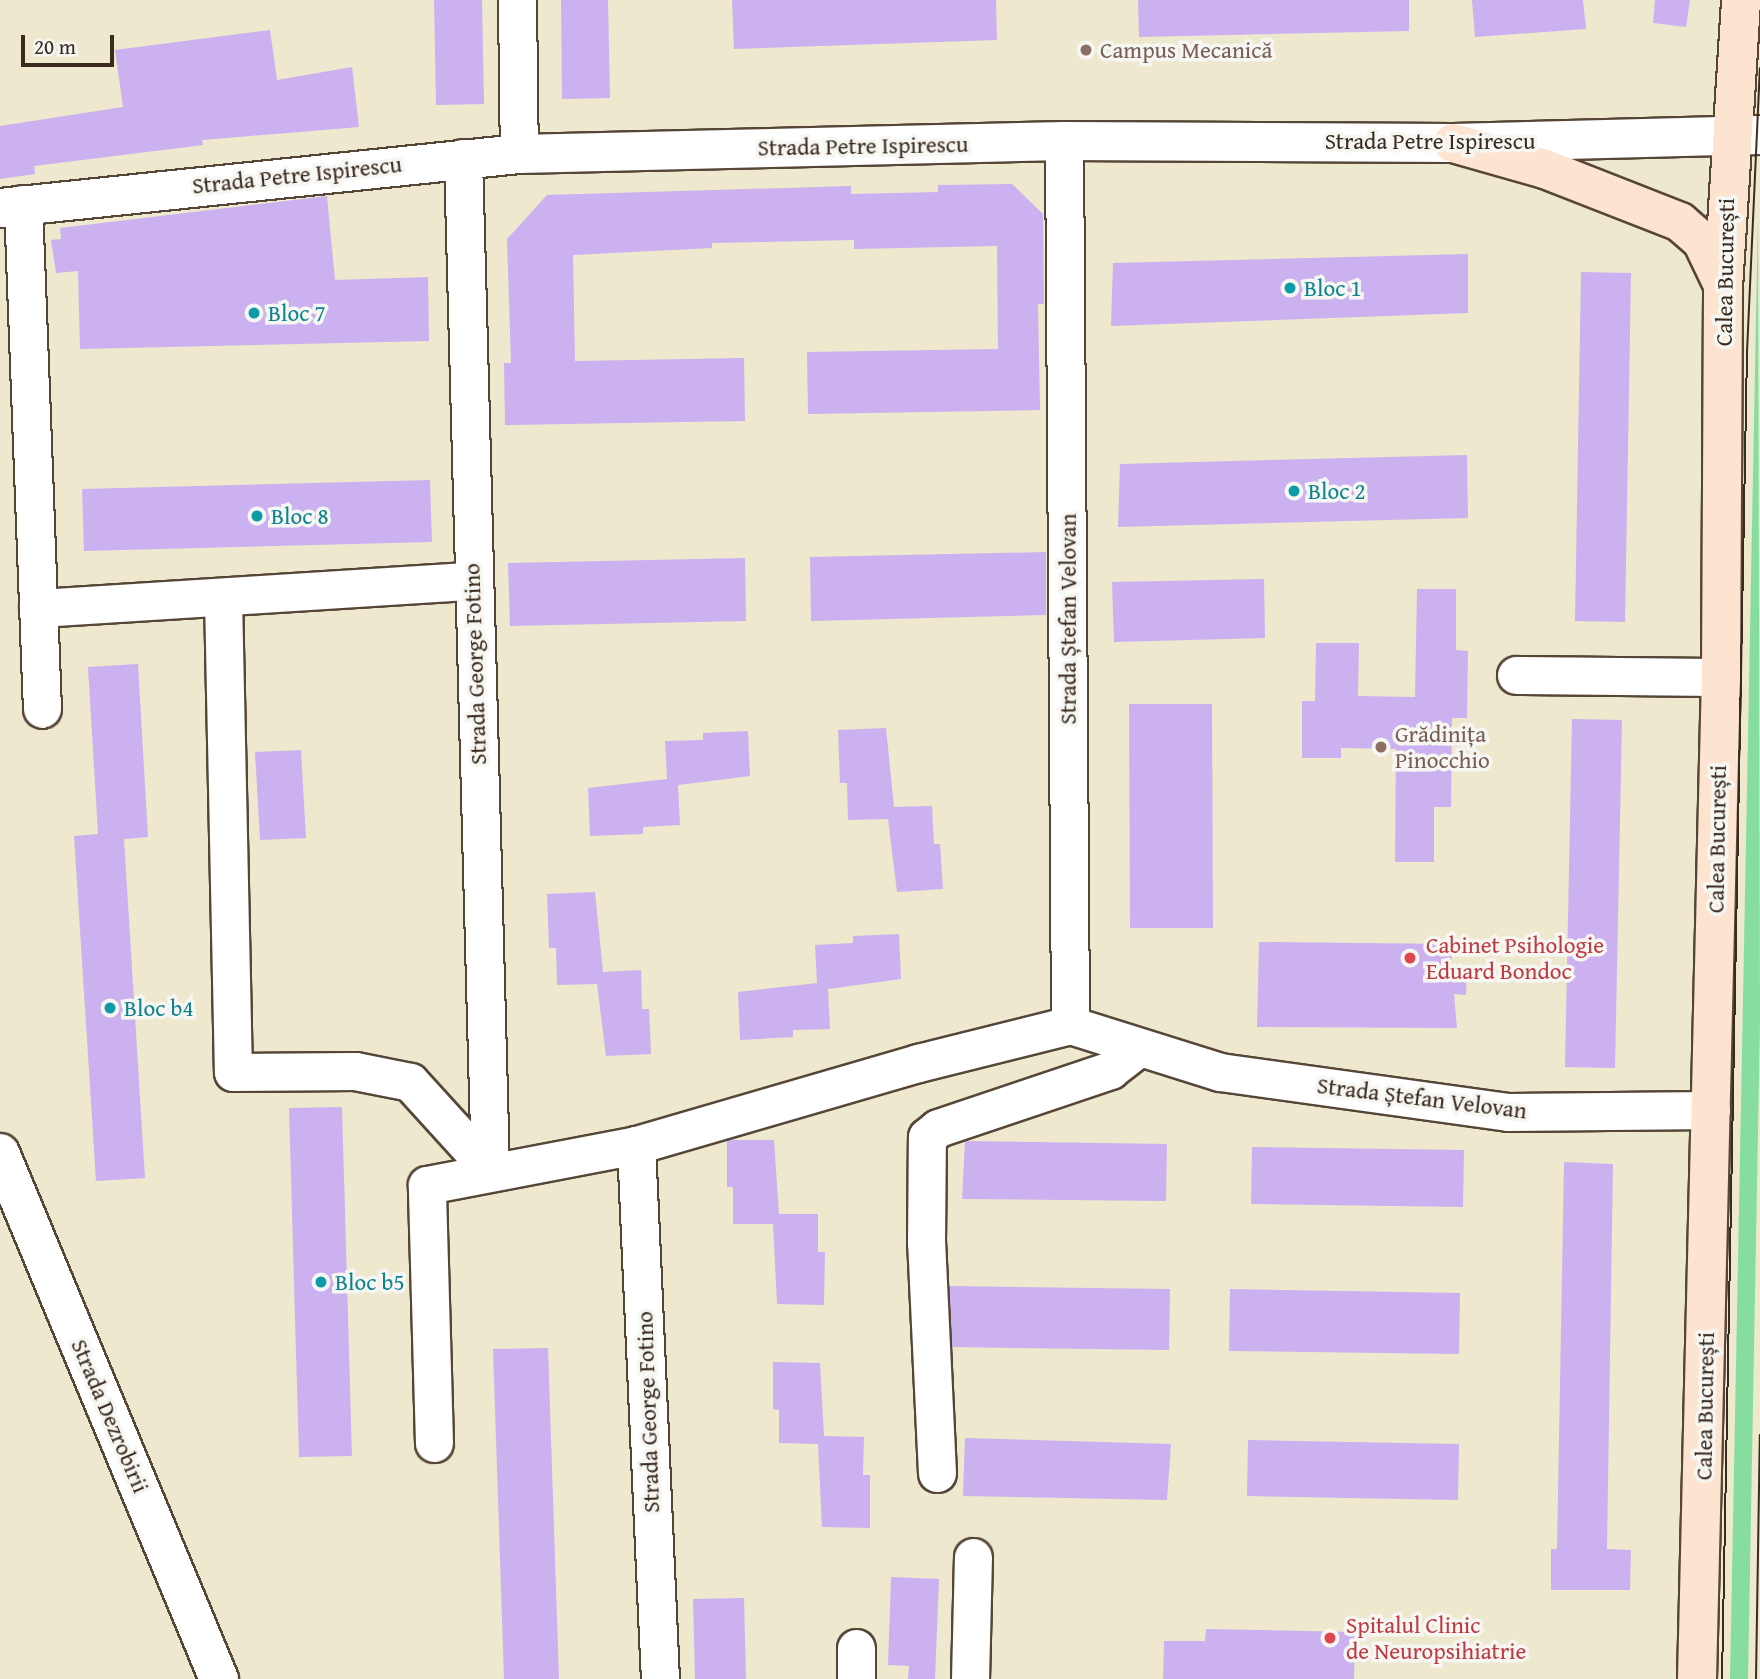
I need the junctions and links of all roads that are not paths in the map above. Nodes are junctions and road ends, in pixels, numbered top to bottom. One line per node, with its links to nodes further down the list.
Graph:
1 (517, 0): 6 (street)
2 (1741, 0): 3 (main road, Calea București)
3 (1745, 136): 5 (street, Strada Petre Ispirescu); 9 (main road, Calea București)
4 (1065, 141): 5 (street, Strada Petre Ispirescu); 6 (street, Strada Petre Ispirescu); 16 (street, Strada Ștefan Velovan)
5 (1453, 143): 9 (main road)
6 (519, 154): 7 (street, Strada Petre Ispirescu)
7 (463, 158): 8 (street, Strada Petre Ispirescu); 10 (street, Strada George Fotino)
8 (11, 206): 12 (street)
9 (1723, 288): 14 (main road, Calea București)
10 (472, 581): 11 (street); 21 (street, Strada George Fotino)
11 (223, 597): 12 (street); 21 (street)
12 (38, 608): 15 (street)
13 (1516, 675): 14 (street)
14 (1721, 677): 18 (main road, Calea București)
15 (42, 709)
16 (1070, 1025): 17 (street, Strada Ștefan Velovan); 19 (street)
17 (1137, 1049): 18 (street, Strada Ștefan Velovan); 23 (street)
18 (1711, 1110): 28 (main road, Calea București)
19 (636, 1145): 21 (street); 26 (street, Strada George Fotino)
20 (0, 1153): 25 (street, Strada Dezrobirii)
21 (490, 1170): 22 (street)
22 (434, 1443)
23 (937, 1473)
24 (973, 1558): 27 (street)
25 (219, 1679)
26 (660, 1679)
27 (970, 1679)
28 (1697, 1679)

